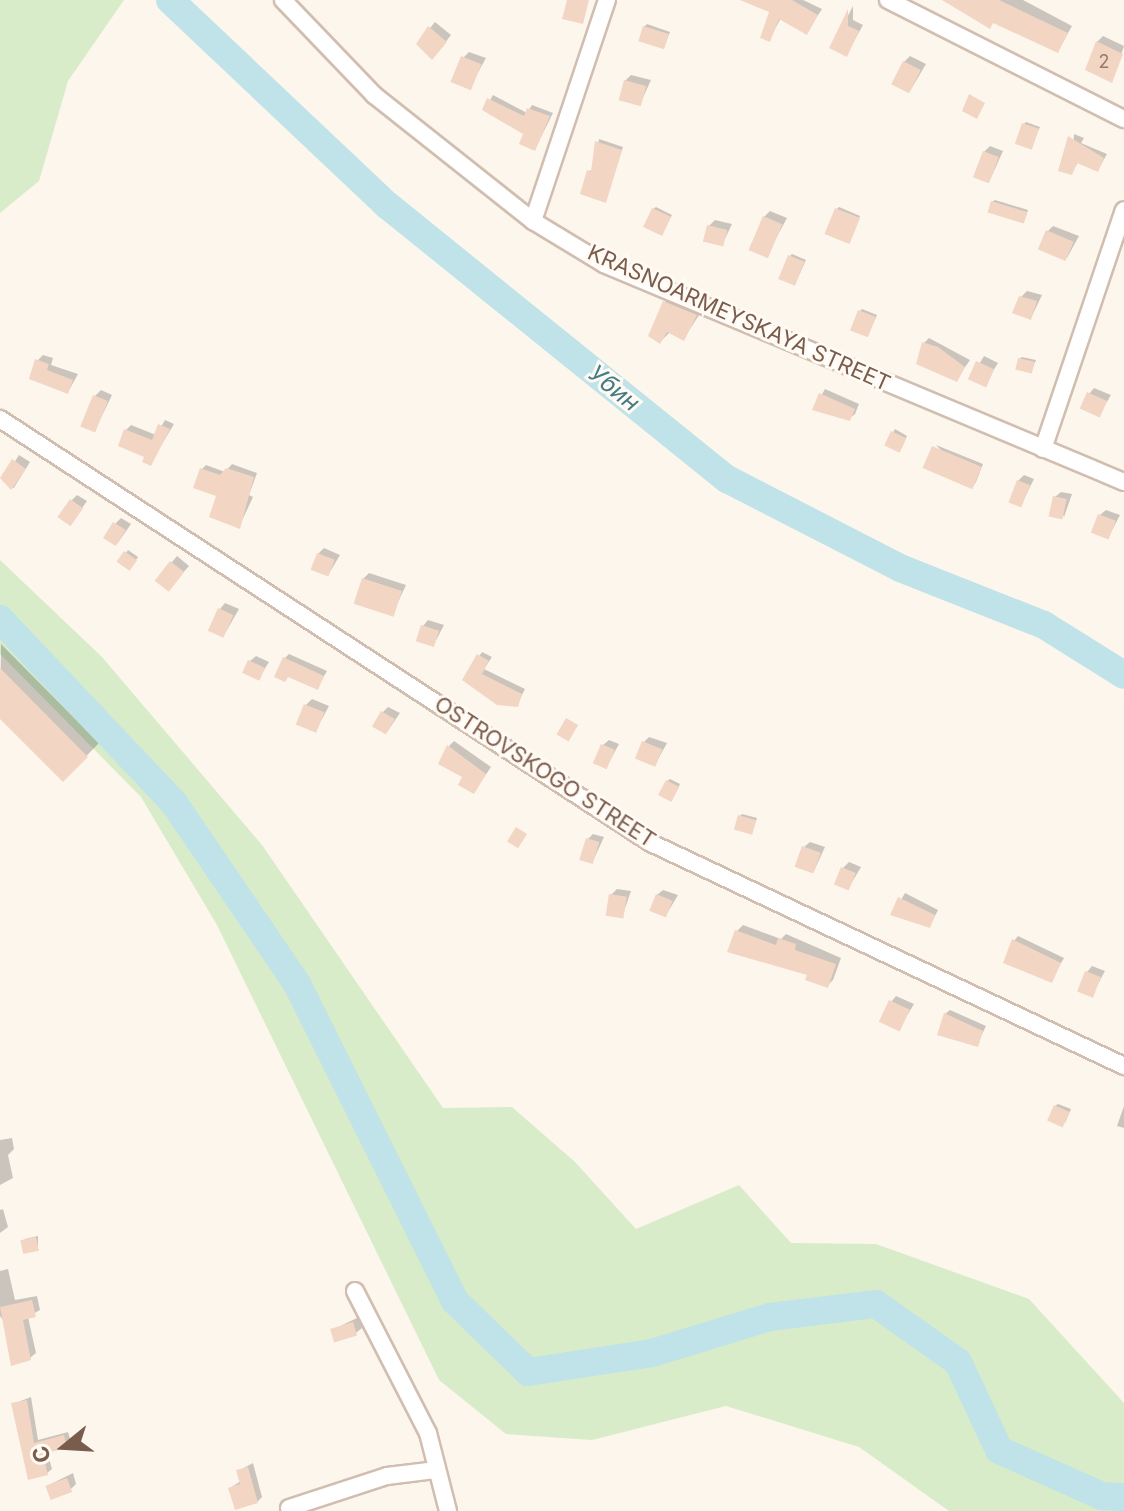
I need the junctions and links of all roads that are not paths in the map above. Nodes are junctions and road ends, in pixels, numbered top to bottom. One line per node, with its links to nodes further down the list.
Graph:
1 (283, 0): 6 (street, KRASNOARMEYSKAYA STREET)
2 (607, 0): 6 (street)
3 (888, 0): 4 (street)
4 (1124, 119)
5 (1124, 210): 8 (street)
6 (533, 221): 8 (street, KRASNOARMEYSKAYA STREET)
7 (0, 419): 10 (street, OSTROVSKOGO STREET)
8 (1043, 449): 9 (street, KRASNOARMEYSKAYA STREET)
9 (1124, 482)
10 (1124, 1066)
11 (355, 1291): 12 (street)
12 (435, 1470): 13 (street); 14 (street)
13 (289, 1508)
14 (448, 1511)

